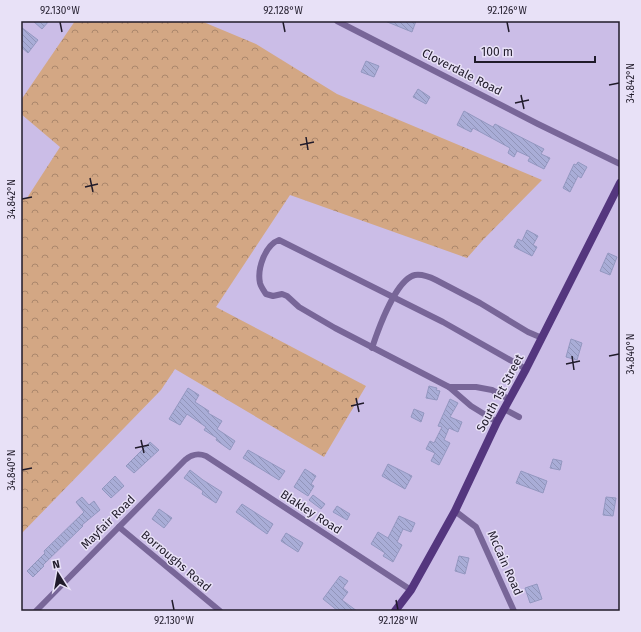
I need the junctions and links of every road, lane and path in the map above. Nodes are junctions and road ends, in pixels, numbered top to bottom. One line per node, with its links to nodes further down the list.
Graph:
1 (337, 21): 2 (street, Cloverdale Road)
2 (620, 164)
3 (620, 183): 5 (main road, South 1st Street)
4 (393, 298): 5 (street); 6 (street); 6 (street); 7 (street)
5 (542, 338): 7 (main road, South 1st Street)
6 (372, 348): 8 (street)
7 (526, 369): 9 (main road, South 1st Street)
8 (448, 387): 9 (street); 12 (street)
9 (508, 399): 10 (main road, South 1st Street)
10 (504, 409): 11 (street); 12 (main road, South 1st Street)
11 (519, 417)
12 (497, 422): 14 (main road, South 1st Street)
13 (199, 454): 15 (street, Mayfair Road); 16 (street, Blakley Road)
14 (454, 511): 16 (main road, South 1st Street); 20 (street, McCain Road)
15 (119, 527): 17 (street, Mayfair Road); 18 (street, Borroughs Road)
16 (410, 590): 19 (main road, South 1st Street)
17 (36, 611)
18 (220, 611)
19 (395, 611)
20 (514, 611)

